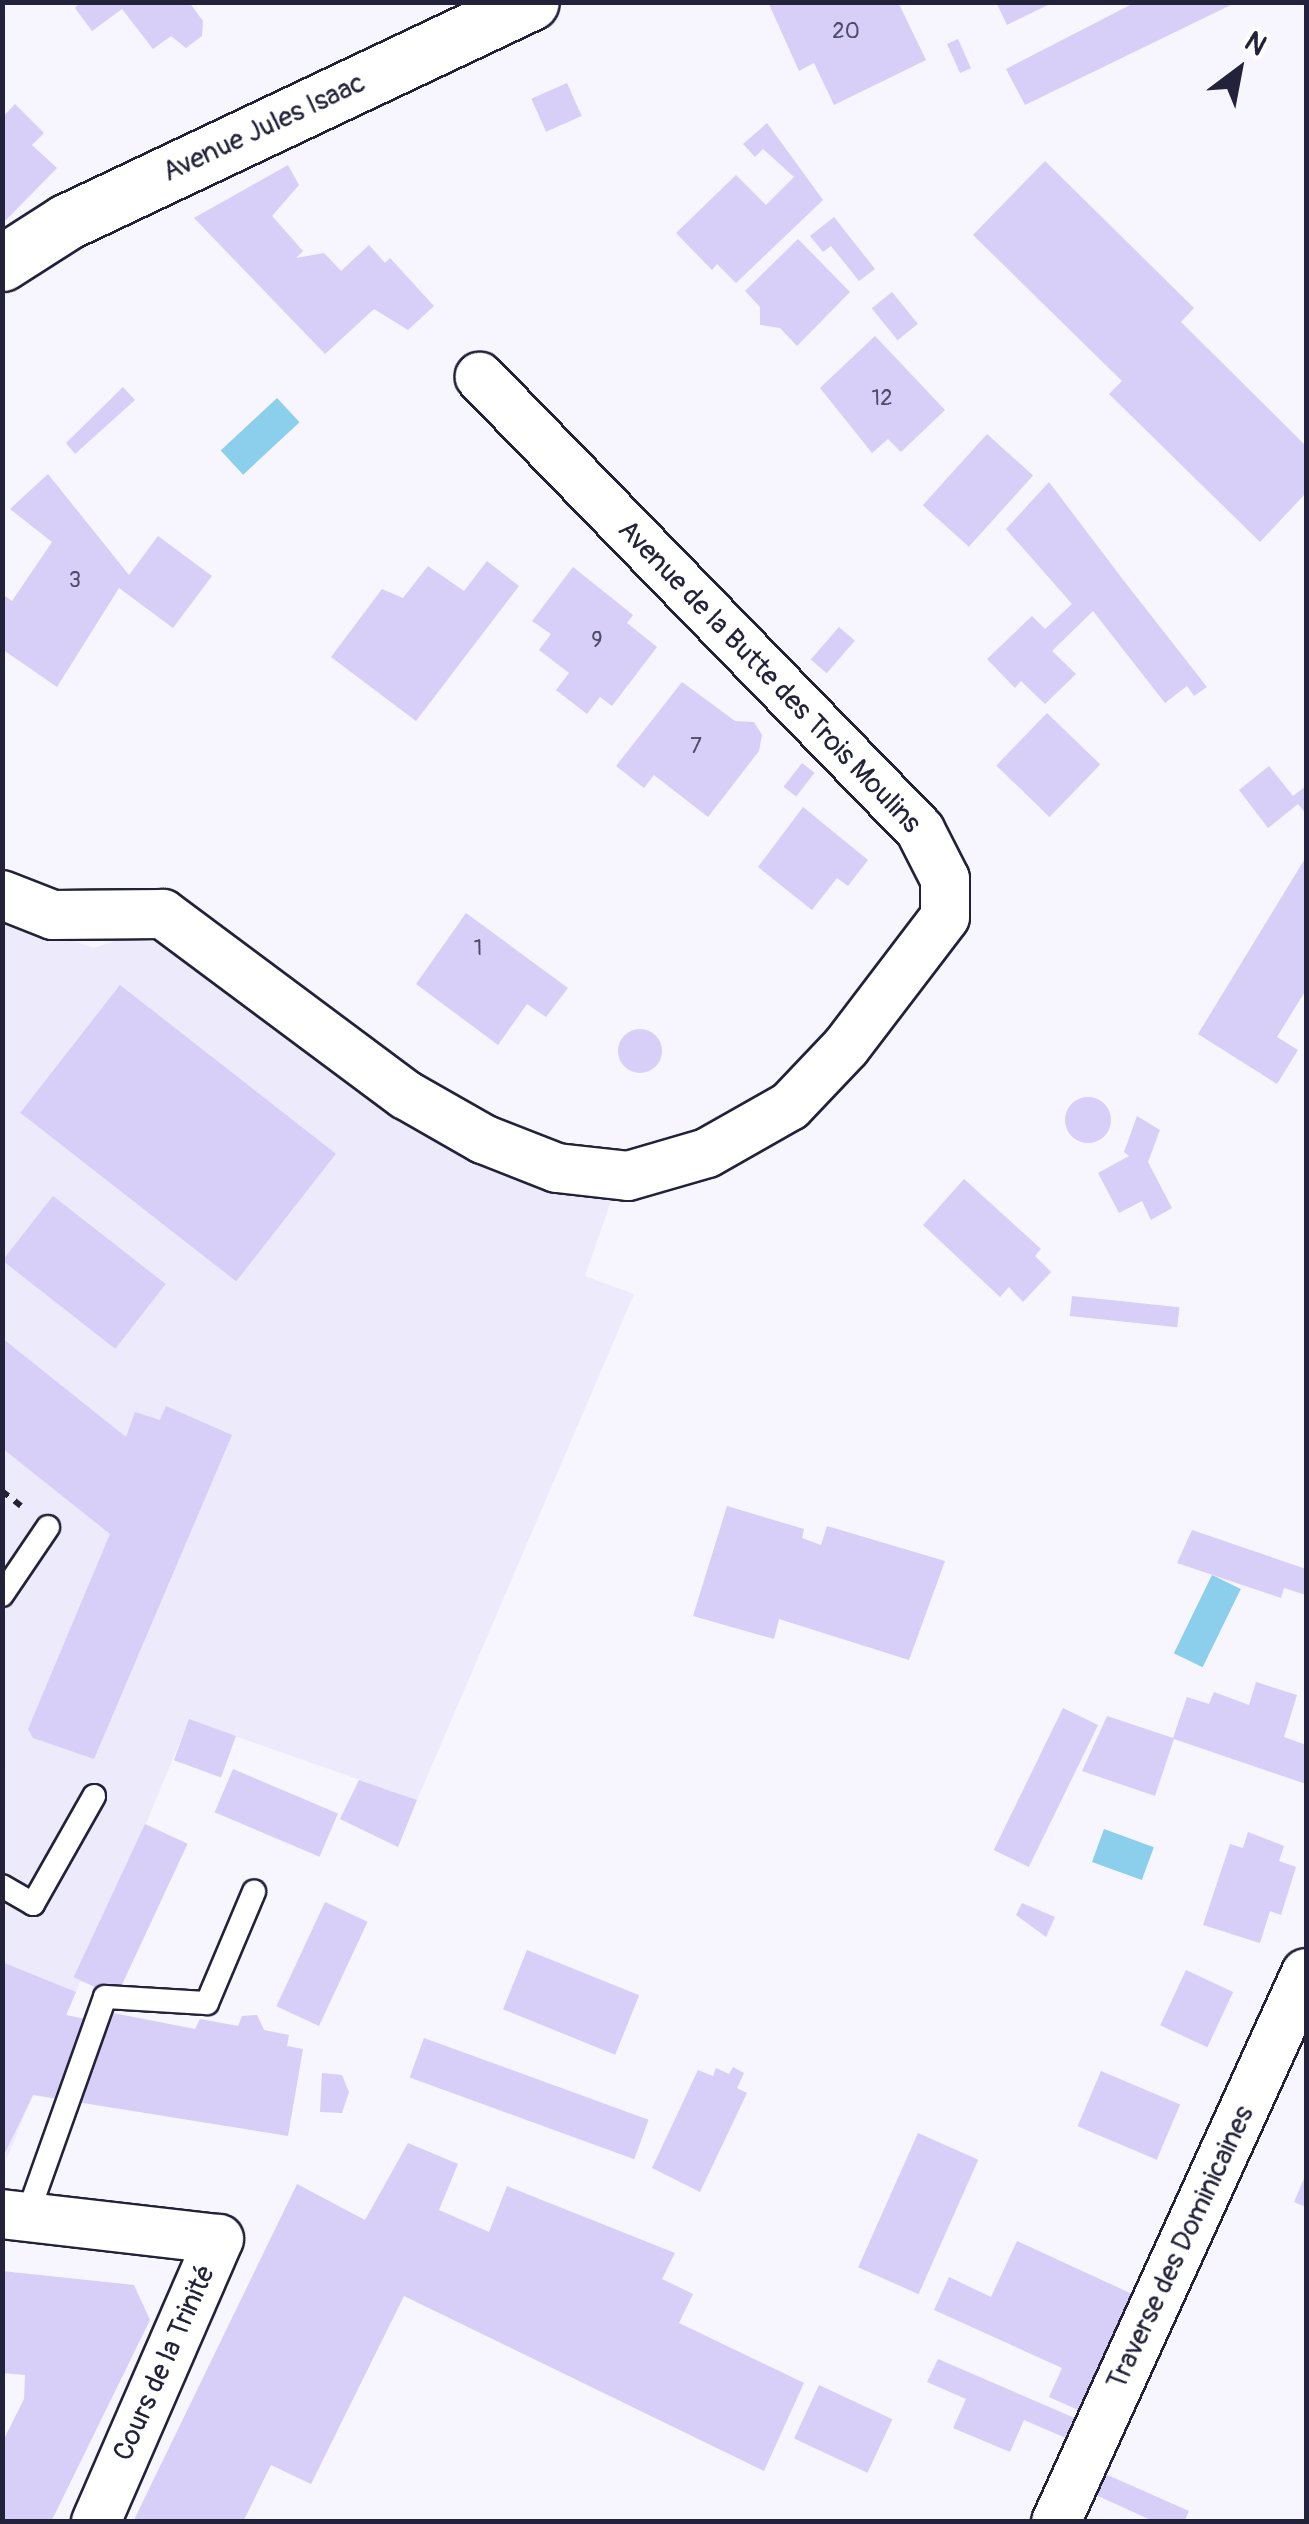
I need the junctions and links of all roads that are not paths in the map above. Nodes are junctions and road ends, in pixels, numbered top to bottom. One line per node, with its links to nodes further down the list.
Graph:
1 (532, 2): 2 (main road, Avenue Jules Isaac)
2 (2, 263)
3 (480, 377): 4 (street, Avenue de la Butte des Trois Moulins)
4 (2, 895)
5 (48, 1526): 6 (lane)
6 (2, 1595)
7 (94, 1796): 8 (lane)
8 (2, 1886)
9 (254, 1892): 11 (lane)
10 (1306, 1974): 13 (street, Traverse des Dominicaines)
11 (15, 2215): 12 (street, Cours de la Trinité)
12 (96, 2522)
13 (1056, 2522)

